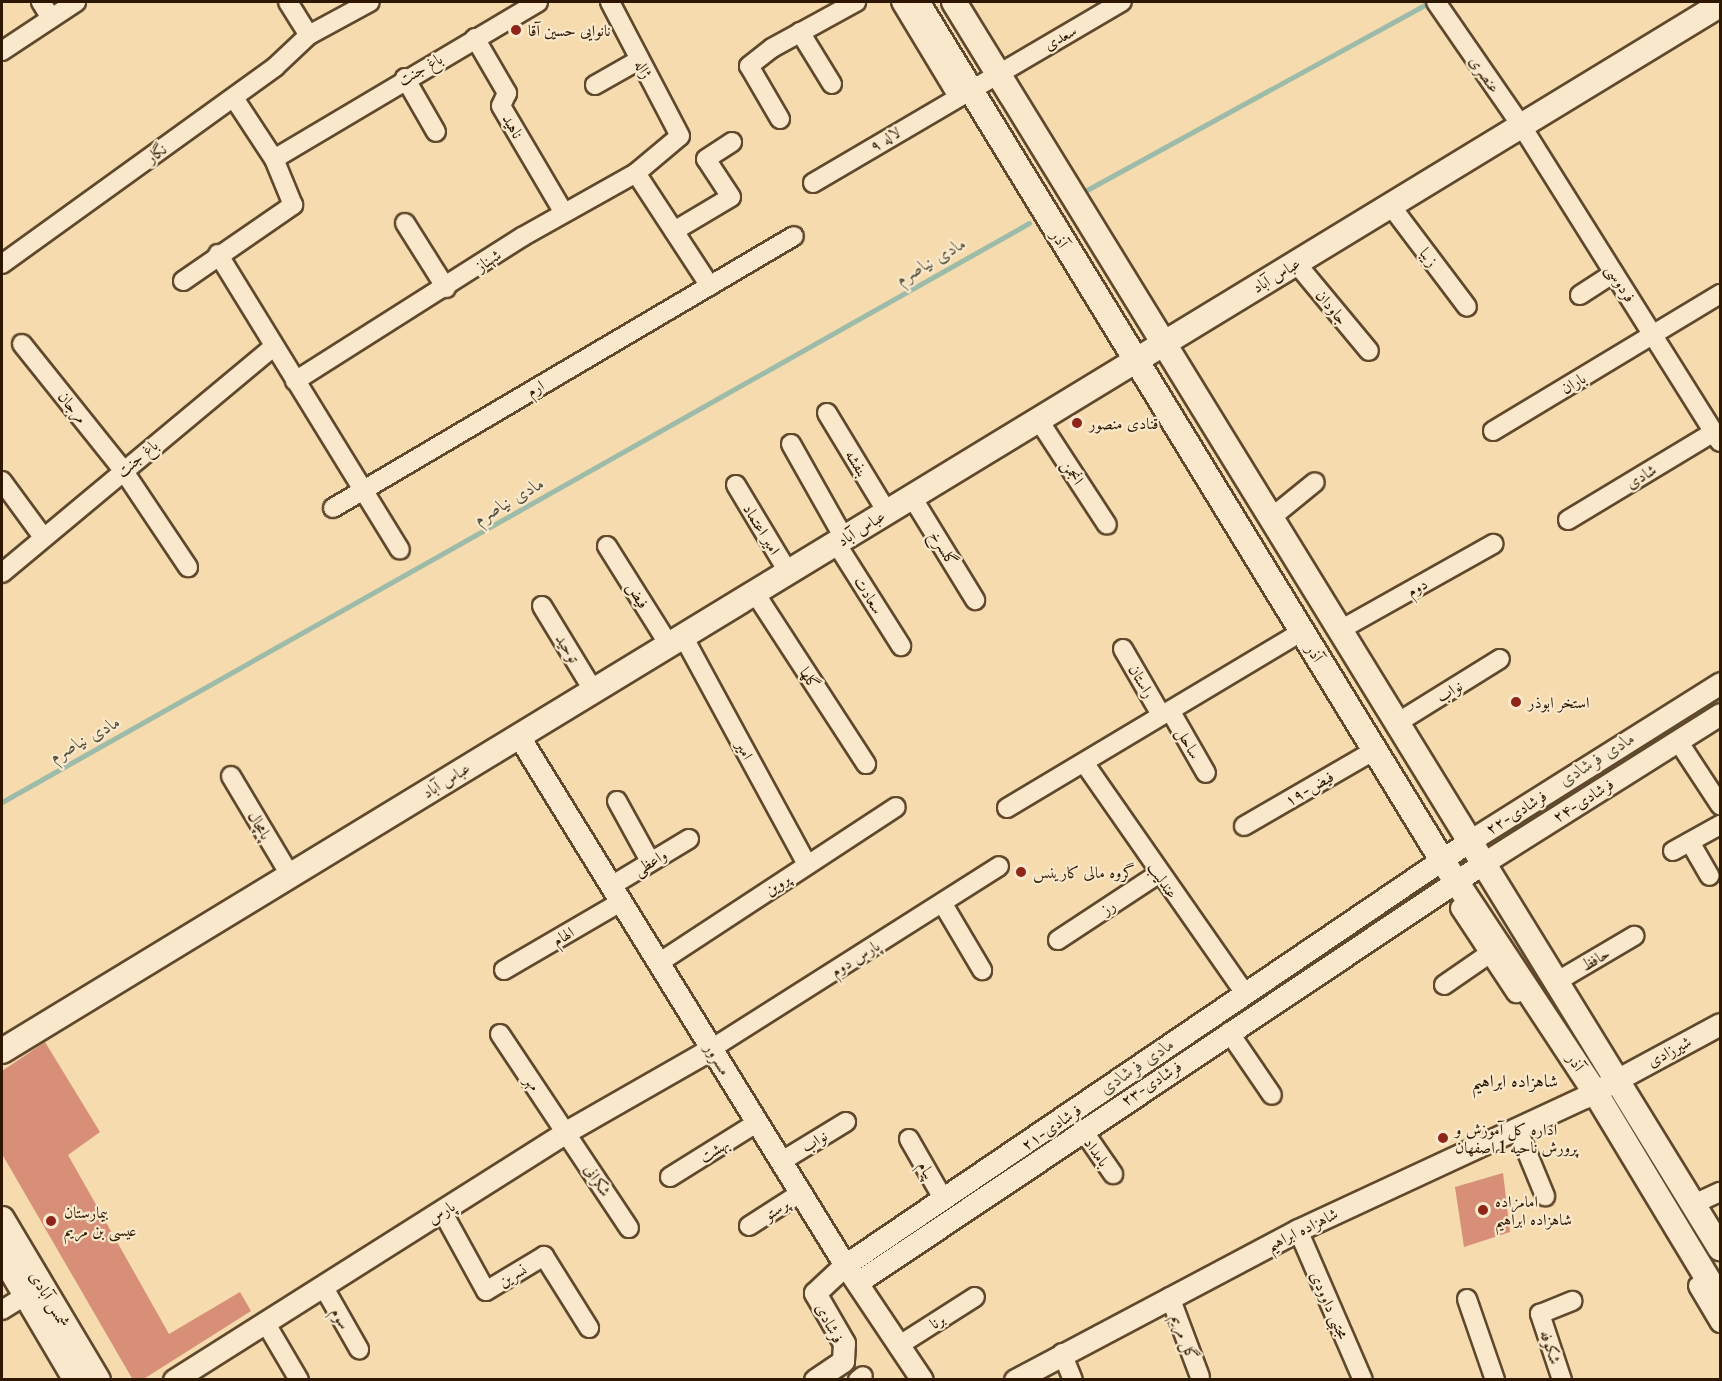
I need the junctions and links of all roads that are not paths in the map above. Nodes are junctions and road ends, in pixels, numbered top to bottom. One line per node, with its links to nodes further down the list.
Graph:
1 (41, 2): 14 (street)
2 (76, 2): 14 (street)
3 (288, 2): 16 (street)
4 (370, 2): 16 (street, نگار)
5 (538, 2): 17 (street, باغ جنت)
6 (610, 2): 19 (street, ژاله)
7 (856, 2): 15 (street)
8 (901, 2): 24 (street, آذر)
9 (917, 2): 24 (main road, آذر)
10 (954, 2): 20 (main road, آذر)
11 (1122, 2): 20 (street, سعدی)
12 (1436, 2): 27 (street, عنصری)
13 (1720, 5): 27 (main road, عباس آباد)
14 (51, 18): 18 (street)
15 (800, 32): 22 (street); 26 (street)
16 (309, 35): 25 (street, نگار)
17 (475, 38): 21 (street, باغ جنت); 37 (street, ناهید)
18 (2, 51)
19 (639, 60): 23 (street); 29 (street, ژاله)
20 (998, 72): 24 (street, سعدی); 33 (main road, آذر)
21 (405, 78): 28 (street); 31 (street, باغ جنت)
22 (832, 84)
23 (595, 85)
24 (964, 91): 34 (street, ۹ لاله); 35 (main road, آذر)
25 (234, 98): 31 (street); 42 (street, نگار)
26 (780, 118)
27 (1521, 125): 36 (main road, عباس آباد); 44 (street, فردوسی)
28 (436, 132)
29 (680, 136): 32 (street, شهناز)
30 (732, 142): 39 (street)
31 (274, 159): 41 (street)
32 (636, 173): 37 (street, شهناز); 39 (street)
33 (1061, 177): 35 (main road); 53 (main road, آذر)
34 (813, 183)
35 (1032, 194): 56 (main road, آذر)
36 (1391, 206): 43 (main road, عباس آباد); 50 (street, زیبا)
37 (564, 213): 47 (street, شهناز)
38 (405, 223): 47 (street)
39 (674, 231): 46 (street)
40 (794, 236): 46 (street, ارم)
41 (218, 254): 45 (street); 54 (street)
42 (4, 257)
43 (1296, 263): 53 (main road, عباس آباد); 55 (street, جاودان)
44 (1614, 273): 49 (street); 51 (street, فردوسی)
45 (183, 281)
46 (710, 286): 67 (street, ارم)
47 (446, 288): 57 (street, شهناز)
48 (1720, 294): 51 (street, باران)
49 (1580, 295)
50 (1467, 307)
51 (1652, 335): 60 (street, باران); 61 (street, فردوسی)
52 (22, 344): 63 (street, مرجان)
53 (1165, 344): 56 (main road, عباس آباد); 71 (main road, آذر)
54 (274, 346): 57 (street); 63 (street, باغ جنت)
55 (1369, 351)
56 (1136, 360): 59 (main road, عباس آباد); 86 (main road, آذر)
57 (295, 381): 67 (street)
58 (827, 413): 70 (street, بنفشه)
59 (1038, 419): 68 (main road, عباس آباد); 73 (street, انجمن)
60 (1493, 431)
61 (1717, 437): 72 (street, شادی)
62 (790, 444): 75 (street, سعادت)
63 (123, 470): 74 (street, باغ جنت); 79 (street, مرجان)
64 (2, 481): 74 (street)
65 (1315, 482): 71 (street)
66 (736, 485): 80 (street, امیر اعتماد)
67 (361, 490): 69 (street, ارم); 78 (street)
68 (912, 496): 70 (main road, عباس آباد); 83 (street, گلسرخ)
69 (333, 508)
70 (887, 512): 75 (main road, عباس آباد)
71 (1272, 517): 85 (main road, آذر)
72 (1568, 520)
73 (1107, 525)
74 (43, 537): 81 (street, باغ جنت)
75 (840, 541): 80 (main road, عباس آباد); 88 (street, سعادت)
76 (1493, 544): 85 (street, دوم)
77 (607, 546): 87 (street, فیض)
78 (399, 550)
79 (188, 567)
80 (788, 572): 82 (main road, عباس آباد)
81 (2, 573)
82 (755, 593): 87 (main road, عباس آباد); 99 (street, گلها)
83 (975, 600)
84 (542, 606): 92 (street, توحید)
85 (1340, 630): 95 (main road, آذر)
86 (1297, 634): 93 (street); 98 (main road, آذر)
87 (676, 640): 92 (main road, عباس آباد); 115 (street, امیر)
88 (901, 646)
89 (1123, 649): 93 (street, راستان)
90 (1500, 659): 95 (street, نواب)
91 (1720, 683): 110 (street, ۲۲-فرشادی)
92 (593, 690): 96 (main road, عباس آباد)
93 (1166, 712): 100 (street); 101 (street, ساحل)
94 (1720, 714): 97 (street, ۲۴-فرشادی)
95 (1397, 723): 110 (main road, آذر)
96 (518, 735): 119 (main road, عباس آباد); 122 (street, مسرور)
97 (1678, 741): 104 (street); 116 (street, ۲۴-فرشادی)
98 (1371, 753): 108 (street, ۱۹-فیض); 114 (main road, آذر)
99 (866, 764)
100 (1085, 764): 106 (street); 118 (street, عندلیب)
101 (1206, 773)
102 (231, 776): 119 (street, پامچال)
103 (617, 801): 113 (street)
104 (1720, 805)
105 (896, 807): 115 (street, پروین)
106 (1007, 808)
107 (1720, 825): 111 (street)
108 (1244, 826)
109 (689, 839): 113 (street, واعظی)
110 (1468, 842): 114 (street, ۲۲-فرشادی); 116 (main road, آذر)
111 (1690, 842): 112 (street); 120 (street)
112 (1673, 851)
113 (650, 861): 122 (street, واعظی)
114 (1437, 863): 121 (main road, آذر); 132 (street, ۲۱-فرشادی)
115 (807, 864): 127 (street, پروین)
116 (1482, 864): 121 (street, ۲۴-فرشادی); 130 (main road, آذر)
117 (999, 866): 123 (street, پارس دوم)
118 (1158, 874): 125 (street, رز); 132 (street, عندلیب)
119 (290, 875): 138 (main road, عباس آباد)
120 (1710, 876)
121 (1451, 885): 126 (street, آذر); 133 (main road, آذر); 135 (street, ۲۳-فرشادی)
122 (616, 894): 127 (street, مسرور); 128 (street, الهام)
123 (943, 904): 129 (street); 137 (street, پارس دوم)
124 (1634, 936): 130 (street, حافظ)
125 (1058, 940)
126 (1489, 954): 131 (street); 133 (street, آذر)
127 (660, 962): 137 (street, مسرور)
128 (504, 970)
129 (981, 970)
130 (1556, 982): 139 (main road, آذر)
131 (1444, 985)
132 (1245, 993): 154 (street, ۲۱-فرشادی)
133 (1533, 1007): 141 (main road, آذر)
134 (1720, 1024): 139 (street, شیرزادی)
135 (1229, 1032): 140 (street); 145 (street, ۲۳-فرشادی)
136 (500, 1034): 146 (street, مهر)
137 (711, 1049): 142 (street, مسرور); 146 (street, پارس)
138 (2, 1051)
139 (1618, 1079): 141 (street, شیرزادی); 155 (main road, آذر)
140 (1272, 1095)
141 (1590, 1095): 144 (street, شاهزاده ابراهیم); 172 (main road, آذر)
142 (758, 1122): 148 (street, مسرور); 150 (street, بهشت)
143 (846, 1122): 148 (street, نواب)
144 (1517, 1128): 153 (street); 160 (street, شاهزاده ابراهیم)
145 (1082, 1129): 149 (street, بامداد); 164 (street, ۲۳-فرشادی)
146 (566, 1132): 156 (street, پارس); 159 (street, شکرانی)
147 (909, 1139): 154 (street, پیام)
148 (782, 1161): 151 (street, مسرور)
149 (1113, 1174)
150 (670, 1177)
151 (802, 1192): 158 (street, پرستو); 163 (street, مسرور)
152 (1720, 1192): 155 (street)
153 (1545, 1196)
154 (944, 1200): 163 (street, ۲۱-فرشادی)
155 (1694, 1204): 161 (main road, آذر)
156 (442, 1211): 165 (street, پارس); 174 (street, نسرین)
157 (2, 1219): 181 (main road, شمس آبادی)
158 (749, 1226)
159 (629, 1228)
160 (1298, 1230): 168 (street, شاهزاده ابراهیم); 187 (street, مجتبی داوودی)
161 (1720, 1248)
162 (2, 1255): 166 (main road, شمس آبادی)
163 (845, 1265): 164 (street, مسرور); 184 (street, فرشادی)
164 (858, 1282): 175 (street, مسرور)
165 (323, 1286): 173 (street, پارس); 176 (street, سوم)
166 (26, 1295): 171 (street); 180 (main road, شمس آبادی)
167 (975, 1297): 175 (street, برنا)
168 (1170, 1297): 177 (street, شاهزاده ابراهیم); 178 (street, گل مریم)
169 (1467, 1299): 188 (street)
170 (1573, 1301): 189 (street, شکوفه)
171 (2, 1310)
172 (1719, 1312)
173 (265, 1322): 182 (street, پارس); 183 (street)
174 (589, 1328)
175 (898, 1346): 185 (street, مسرور)
176 (359, 1349)
177 (1062, 1353): 179 (street, شاهزاده ابراهیم); 186 (street)
178 (1200, 1377)
179 (1018, 1379)
180 (76, 1380)
181 (98, 1380)
182 (174, 1380)
183 (299, 1380)
184 (815, 1380)
185 (922, 1380)
186 (1073, 1380)
187 (1363, 1380)
188 (1495, 1380)
189 (1562, 1380)

